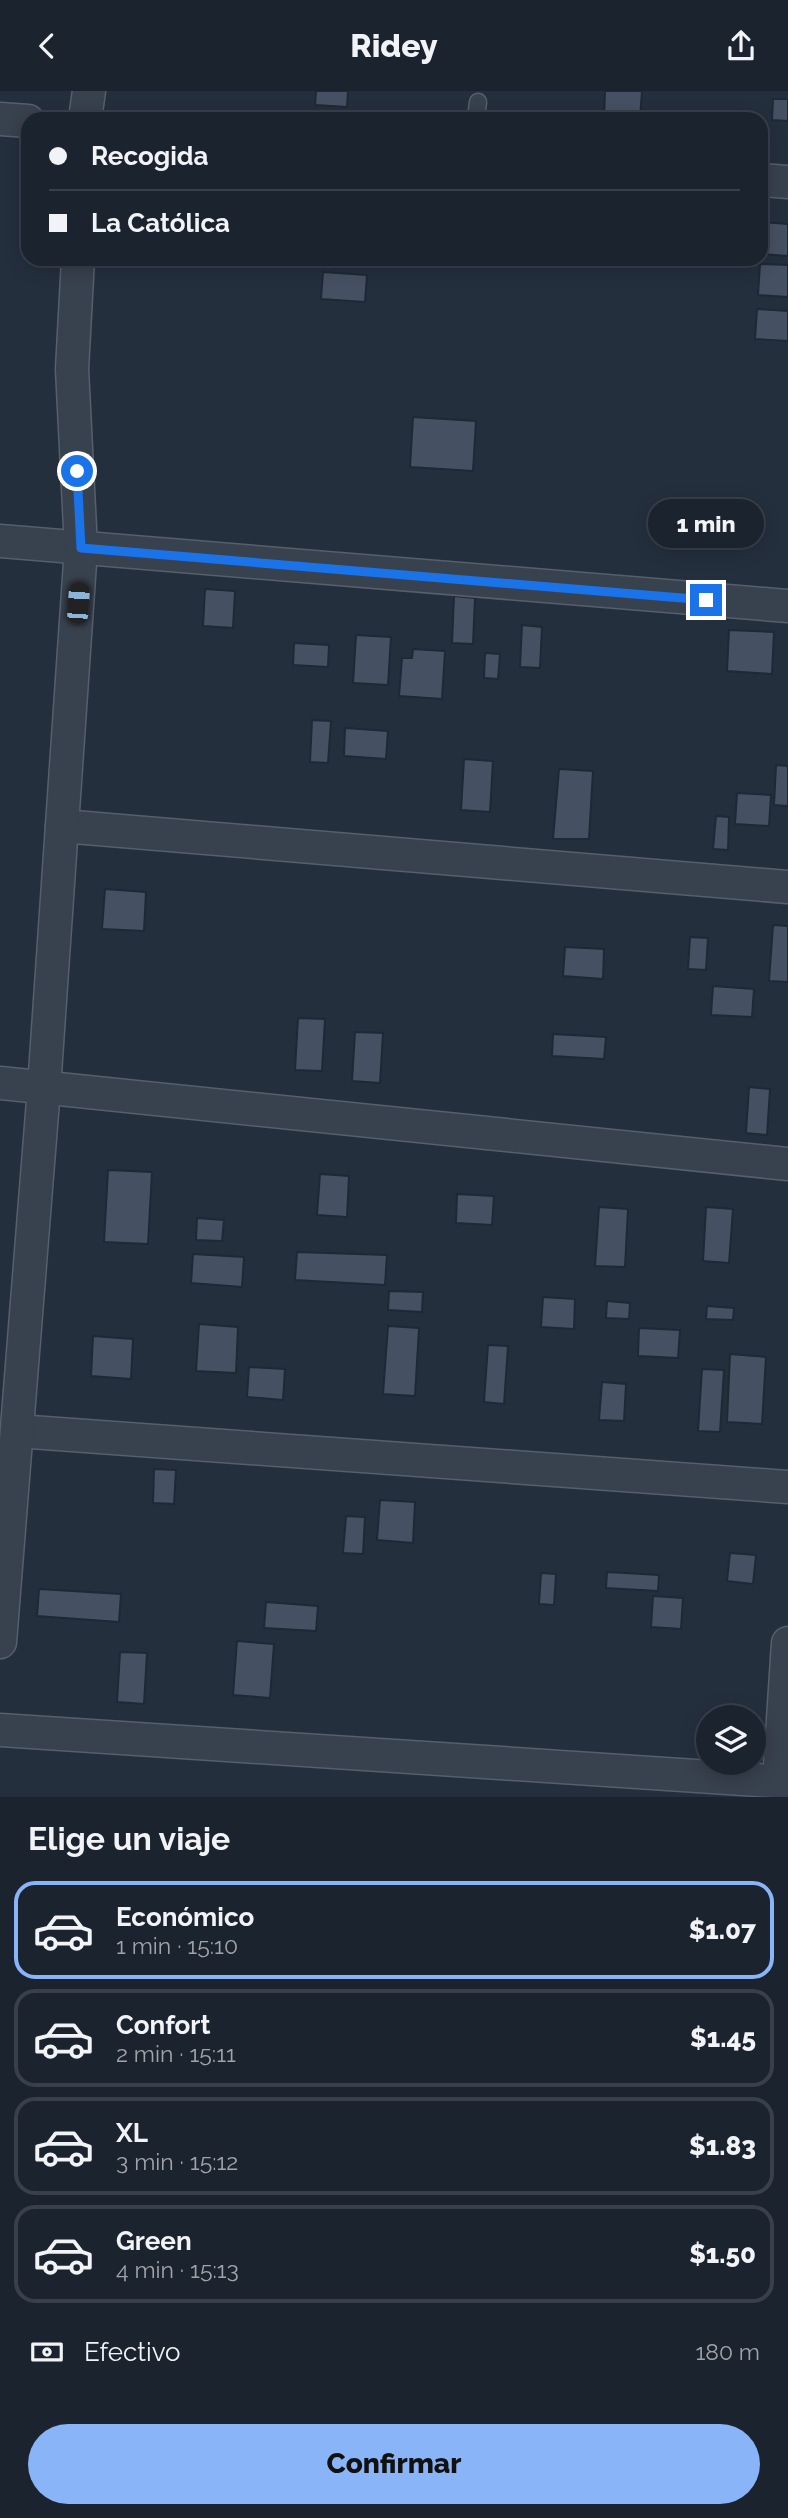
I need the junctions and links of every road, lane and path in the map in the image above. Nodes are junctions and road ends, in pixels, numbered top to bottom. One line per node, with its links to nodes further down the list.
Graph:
1 (89, 91): 3 (street)
2 (478, 102): 4 (lane)
3 (86, 112)
4 (477, 112)
5 (0, 119): 6 (street)
6 (21, 120)
7 (768, 181): 8 (street)
8 (788, 182)
9 (78, 266): 11 (street)
10 (0, 541): 11 (street)
11 (81, 548): 12 (street); 13 (street)
12 (788, 606)
13 (62, 826): 14 (street); 16 (street)
14 (788, 887)
15 (0, 1083): 16 (street)
16 (44, 1088): 17 (street); 18 (street)
17 (788, 1164)
18 (17, 1431): 19 (street); 20 (street)
19 (788, 1487)
20 (0, 1642)
21 (788, 1643): 23 (street)
22 (0, 1730): 23 (street)
23 (783, 1782)

